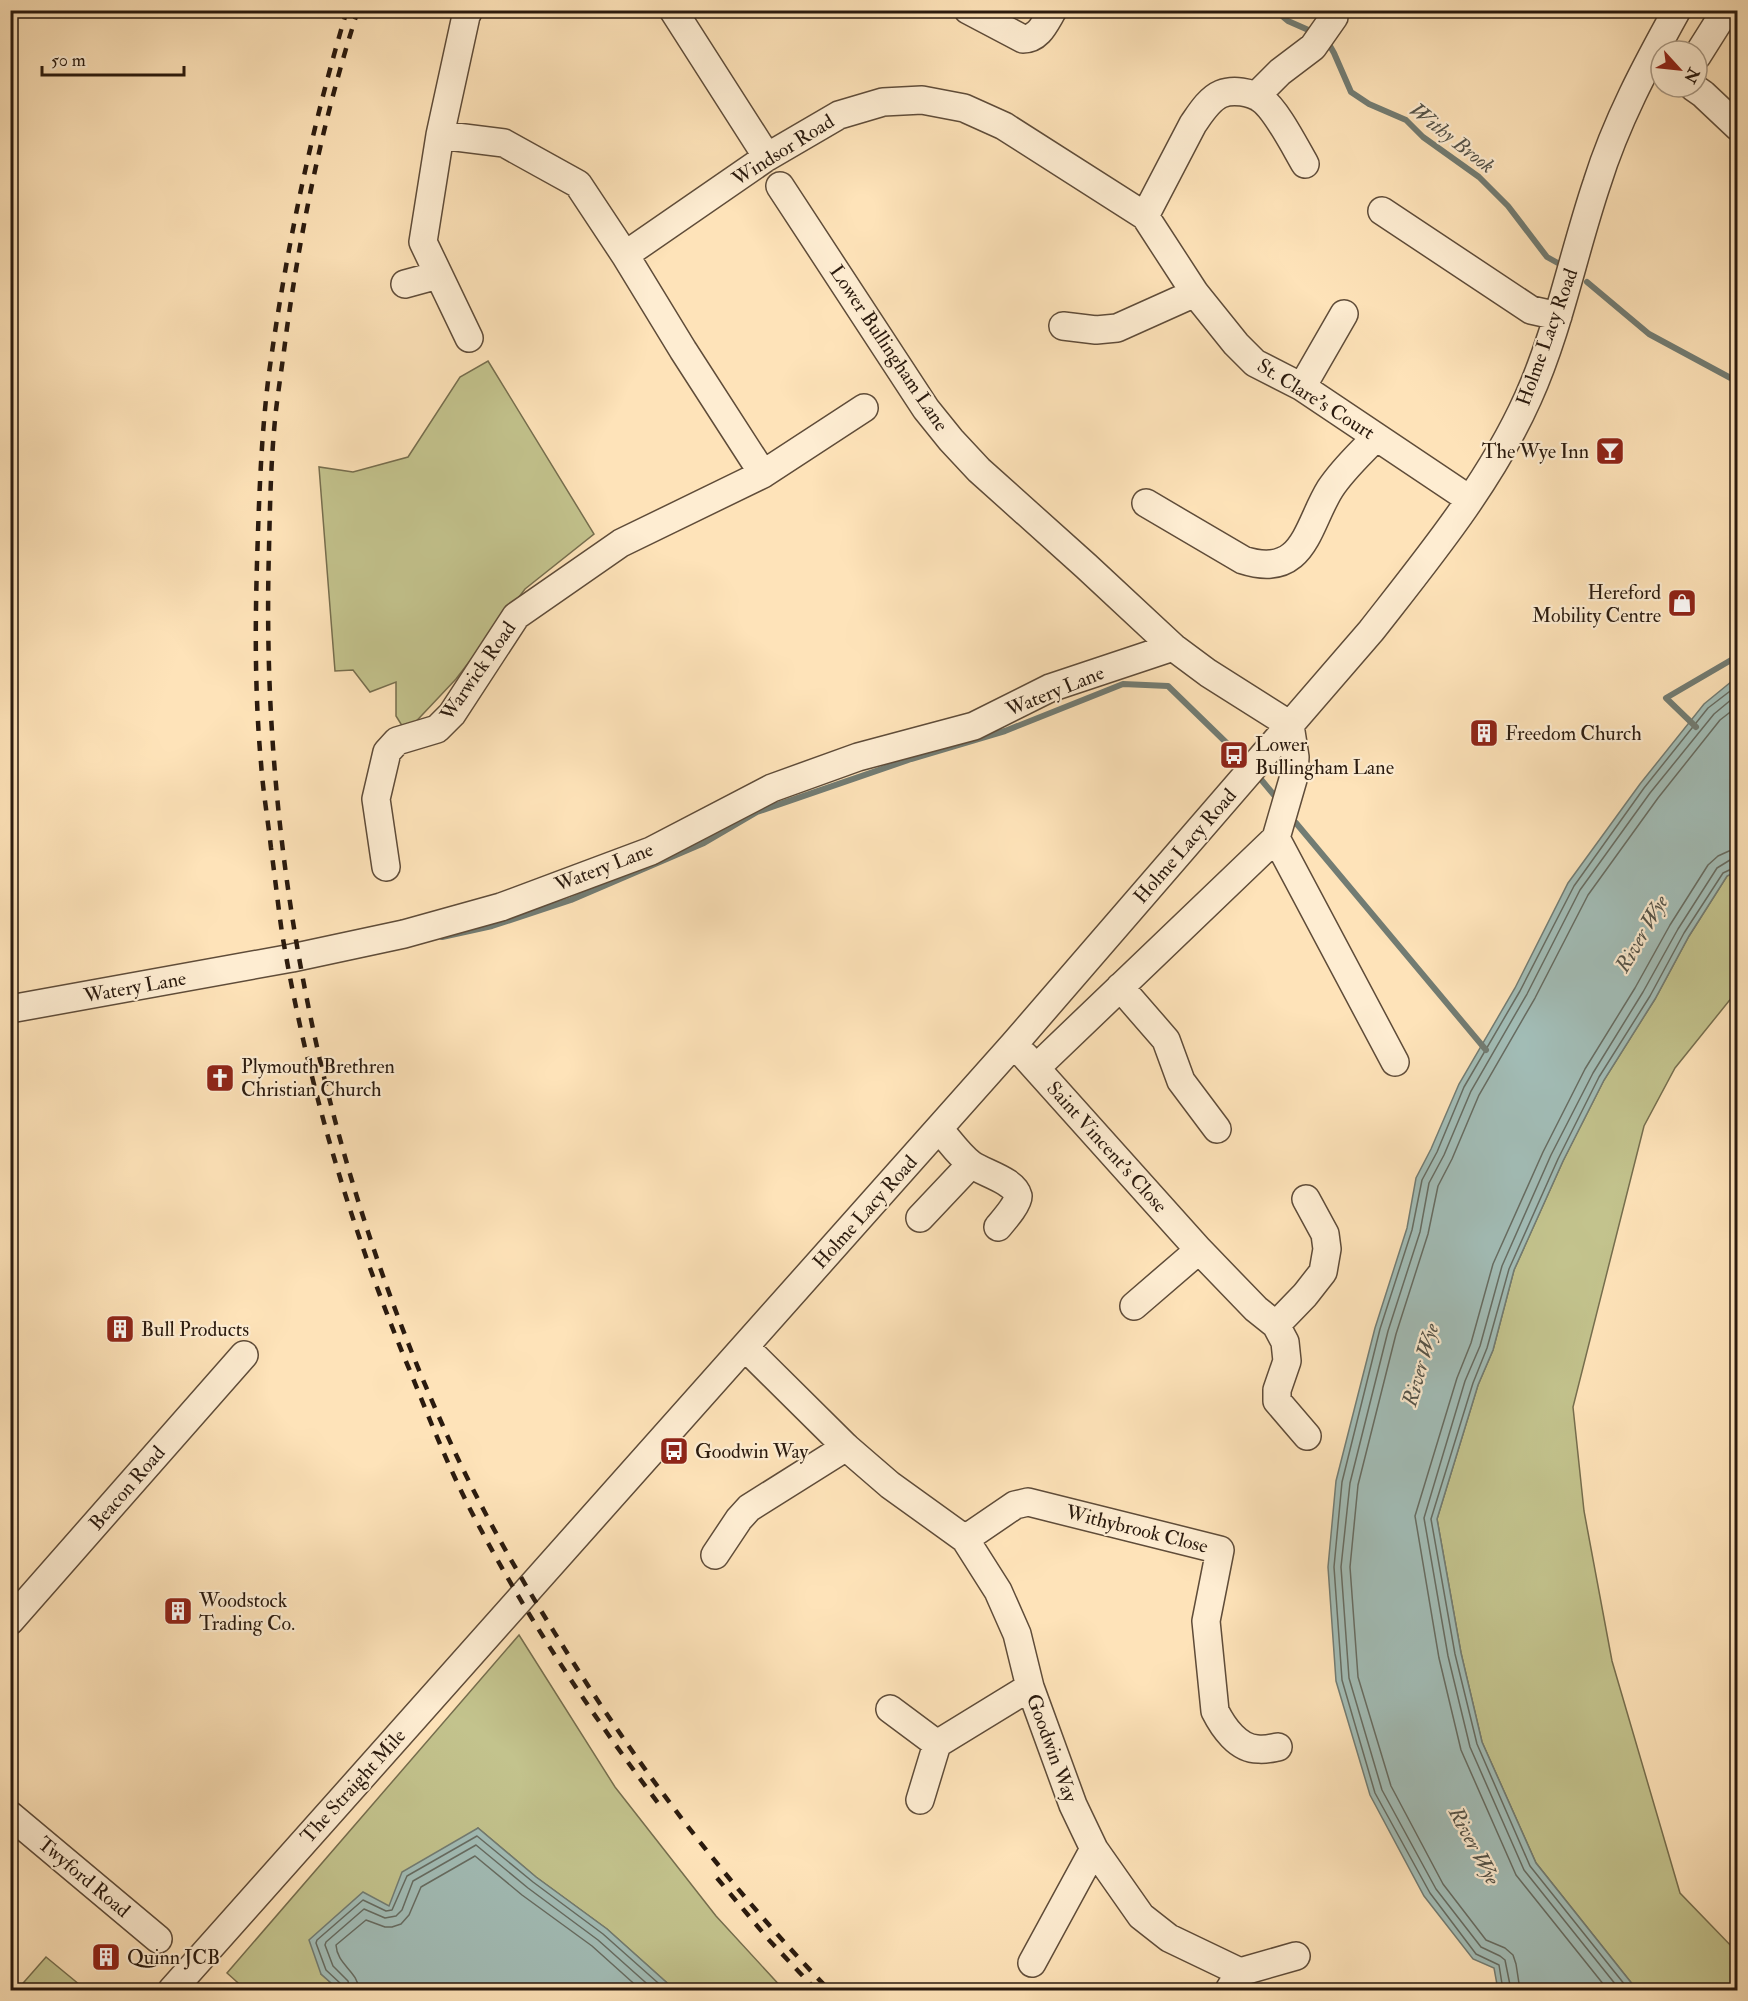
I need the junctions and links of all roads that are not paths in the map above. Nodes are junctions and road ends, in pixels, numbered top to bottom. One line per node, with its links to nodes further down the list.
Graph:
1 (469, 10): 14 (street)
2 (673, 10): 15 (street)
3 (968, 10): 4 (street)
4 (1053, 10)
5 (1677, 10): 8 (street, Holme Lacy Road)
6 (1726, 10): 9 (street)
7 (1334, 17): 11 (street)
8 (1665, 39)
9 (1708, 39)
10 (1649, 76): 25 (street, Holme Lacy Road)
11 (1256, 96): 16 (street); 19 (street)
12 (1708, 99): 13 (street)
13 (1737, 127)
14 (441, 135): 20 (street); 21 (street)
15 (767, 157): 19 (street, Windsor Road); 20 (street, Windsor Road)
16 (1305, 164)
17 (780, 186): 34 (street, Lower Bullingham Lane)
18 (1382, 212): 25 (street)
19 (1144, 216): 23 (street, St. Clare's Court)
20 (625, 255): 31 (street)
21 (438, 275): 22 (street); 27 (street)
22 (405, 284)
23 (1195, 293): 26 (street); 28 (street, St. Clare's Court)
24 (1344, 314): 28 (street)
25 (1558, 316): 32 (street, Holme Lacy Road)
26 (1063, 326)
27 (469, 338)
28 (1302, 387): 30 (street, St. Clare's Court)
29 (864, 408): 31 (street, Warwick Road)
30 (1376, 437): 32 (street, St. Clare's Court); 33 (street)
31 (763, 474): 37 (street, Warwick Road)
32 (1469, 499): 35 (street, Holme Lacy Road)
33 (1146, 503)
34 (1173, 647): 35 (street, Lower Bullingham Lane); 40 (street, Watery Lane)
35 (1290, 725): 36 (street); 38 (street, Holme Lacy Road)
36 (1276, 838): 39 (street); 42 (street)
37 (386, 867)
38 (1074, 975): 39 (street); 41 (street, Holme Lacy Road)
39 (1112, 996): 43 (street); 45 (street)
40 (10, 1009)
41 (1014, 1044): 43 (street, Saint Vincent's Close); 44 (street, Holme Lacy Road)
42 (1395, 1062)
43 (1036, 1068): 50 (street, Saint Vincent's Close)
44 (939, 1129): 46 (street); 53 (street, Holme Lacy Road)
45 (1217, 1129)
46 (971, 1164): 48 (street); 49 (street)
47 (1306, 1199): 52 (street)
48 (920, 1218)
49 (998, 1227)
50 (1199, 1250): 51 (street); 52 (street, Saint Vincent's Close)
51 (1134, 1306)
52 (1276, 1325): 55 (street)
53 (745, 1347): 56 (street, Goodwin Way); 59 (street, Holme Lacy Road)
54 (244, 1355): 60 (street, Beacon Road)
55 (1307, 1436)
56 (846, 1447): 57 (street, Goodwin Way); 58 (street)
57 (965, 1539): 61 (street, Goodwin Way); 64 (street, Withybrook Close)
58 (715, 1556)
59 (534, 1582): 72 (street, The Straight Mile)
60 (10, 1621)
61 (1030, 1687): 63 (street); 67 (street, Goodwin Way)
62 (890, 1709): 63 (street)
63 (937, 1744): 65 (street)
64 (1278, 1747)
65 (920, 1800)
66 (10, 1815): 68 (street, Twyford Road)
67 (1094, 1849): 70 (street); 71 (street, Goodwin Way)
68 (158, 1939)
69 (1296, 1956): 71 (street)
70 (1032, 1963)
71 (1234, 1981)
72 (172, 1990)

